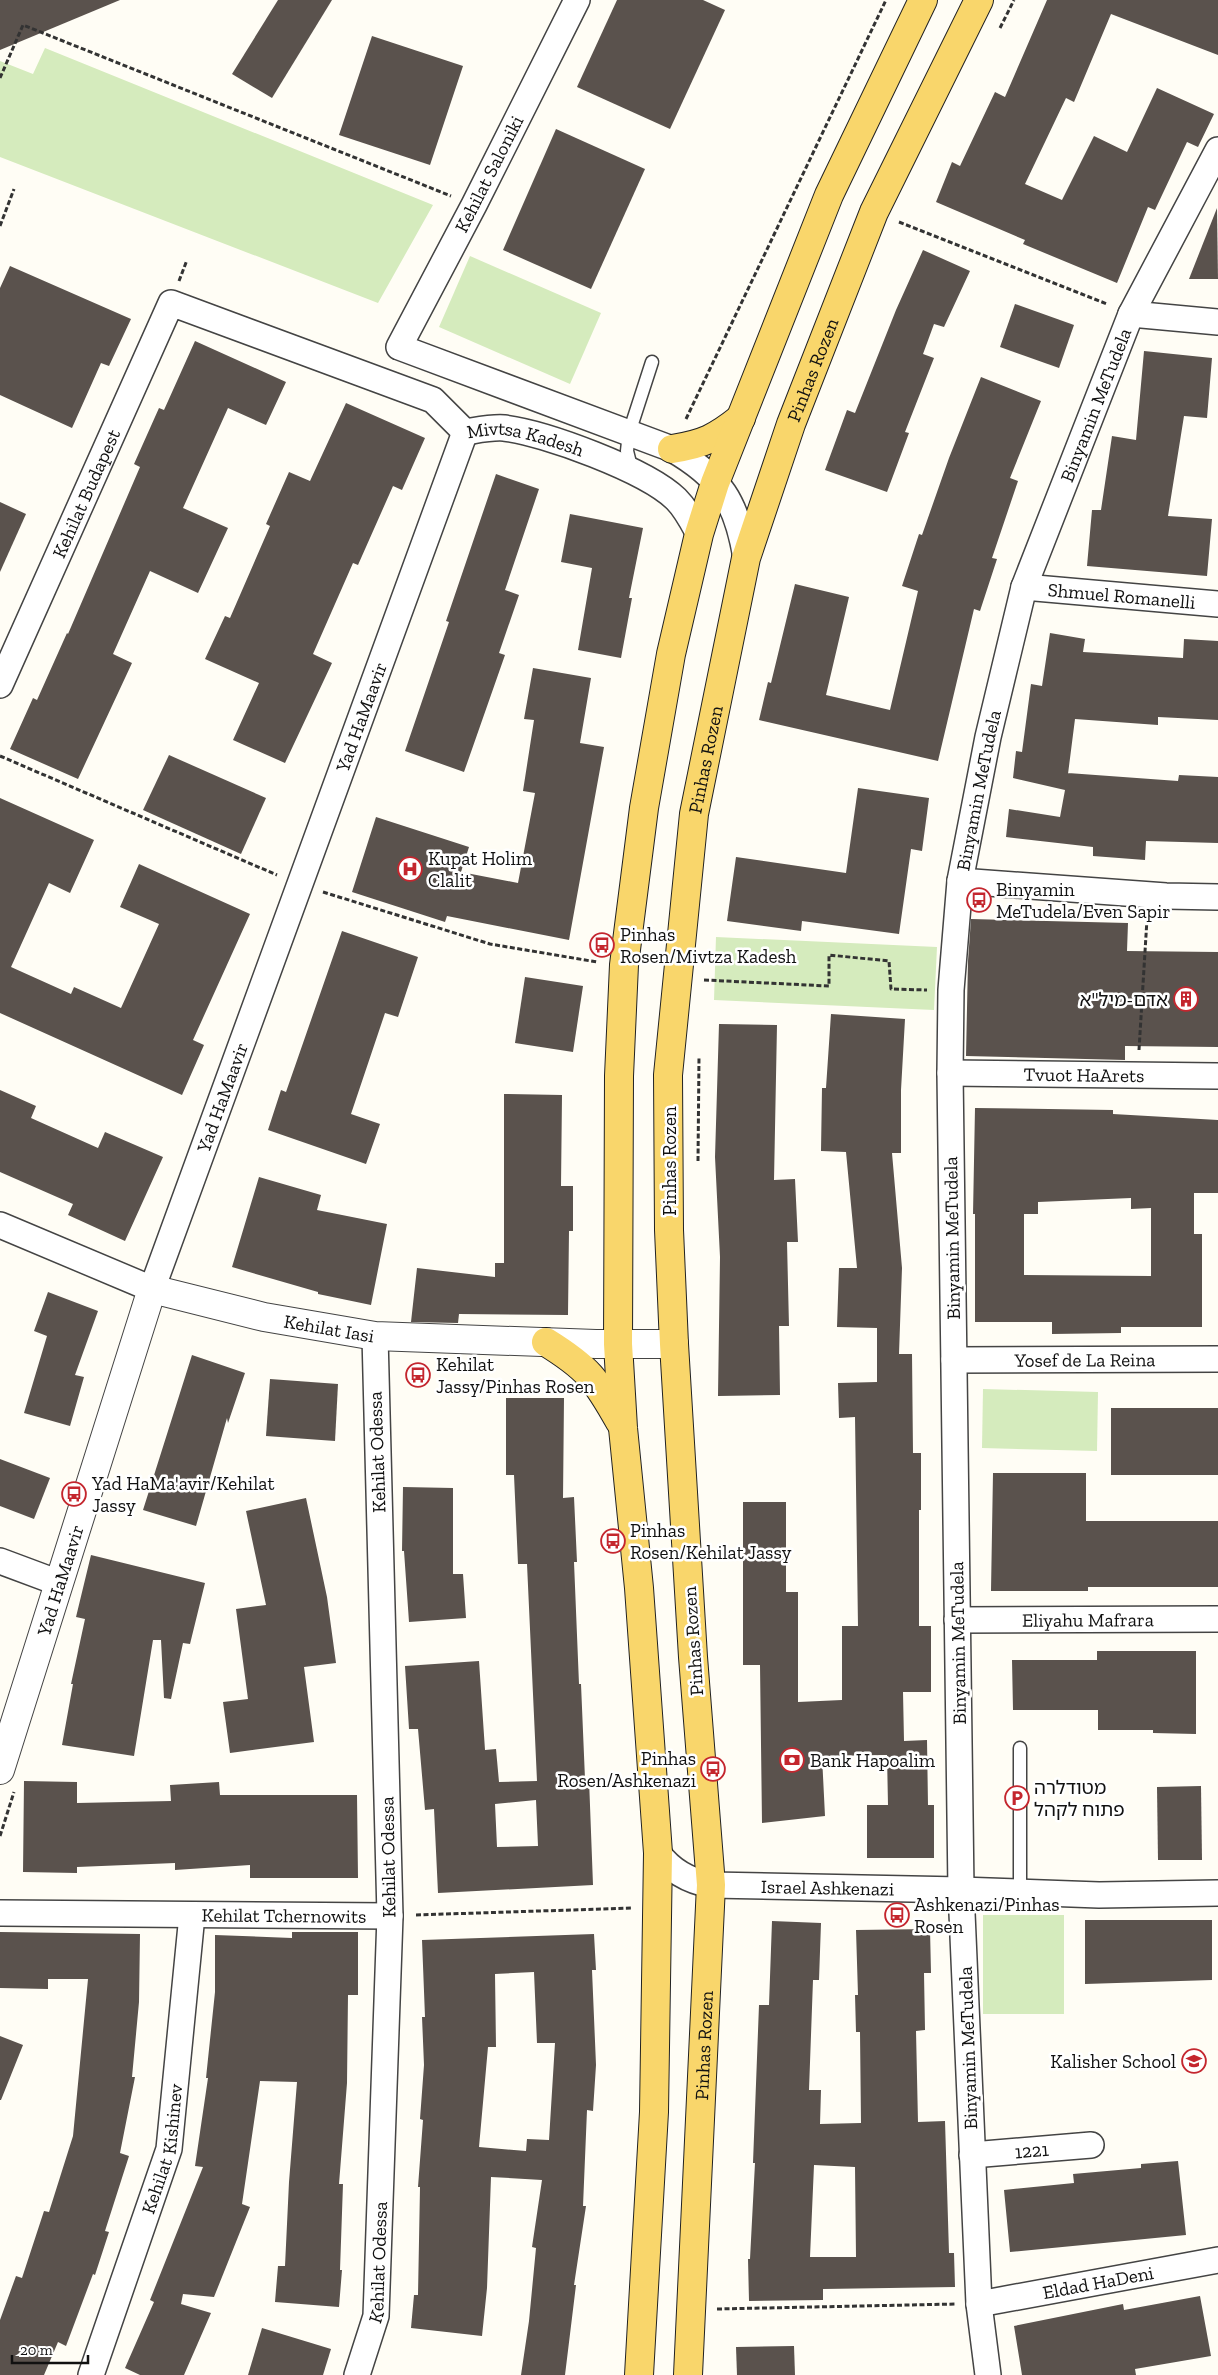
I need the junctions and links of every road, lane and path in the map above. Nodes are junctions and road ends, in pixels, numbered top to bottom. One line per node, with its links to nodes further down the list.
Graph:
1 (577, 0): 10 (street, Kehilat Saloniki)
2 (886, 0): 21 (path)
3 (923, 0): 18 (main road)
4 (979, 0): 11 (main road, Pinhas Rozen)
5 (1014, 0): 6 (path)
6 (1000, 28)
7 (0, 78): 10 (path)
8 (1218, 150): 14 (street, Binyamin MeTudela)
9 (14, 189): 12 (path)
10 (474, 205): 16 (street, Kehilat Saloniki)
11 (874, 212): 14 (path); 25 (main road, Pinhas Rozen)
12 (0, 226)
13 (171, 302): 19 (street, Mivtsa Kadesh); 28 (street, Kehilat Budapest)
14 (1131, 314): 15 (street); 26 (street, Binyamin MeTudela)
15 (1218, 322)
16 (399, 347): 20 (street, Mivtsa Kadesh)
17 (652, 362): 20 (lane)
18 (741, 418): 21 (main road); 23 (main road)
19 (466, 432): 22 (street, Mivtsa Kadesh); 40 (street, Yad HaMaavir)
20 (629, 433): 21 (street, Mivtsa Kadesh); 22 (lane)
21 (672, 449): 23 (street, Mivtsa Kadesh)
22 (632, 471): 24 (street, Mivtsa Kadesh)
23 (715, 483): 24 (main road); 25 (street, Mivtsa Kadesh)
24 (699, 534): 43 (main road)
25 (746, 558): 44 (main road, Pinhas Rozen)
26 (1024, 587): 27 (street, Shmuel Romanelli); 29 (street, Binyamin MeTudela)
27 (1218, 604)
28 (0, 685)
29 (960, 881): 30 (street); 33 (street, Binyamin MeTudela)
30 (1149, 895): 31 (street); 36 (path)
31 (1218, 897)
32 (701, 980): 33 (path)
33 (951, 990): 35 (street, Binyamin MeTudela)
34 (699, 1054): 38 (path)
35 (950, 1073): 36 (street, Tvuot HaArets); 46 (street, Binyamin MeTudela)
36 (1138, 1075): 37 (street, Tvuot HaArets)
37 (1218, 1076)
38 (698, 1169)
39 (0, 1225): 40 (street, Kehilat Iasi)
40 (152, 1288): 41 (street, Kehilat Iasi); 49 (street, Yad HaMaavir)
41 (375, 1336): 42 (street, Kehilat Iasi); 62 (street, Kehilat Odessa)
42 (546, 1342): 43 (street, Kehilat Iasi); 47 (main road)
43 (618, 1344): 44 (street, Kehilat Iasi); 47 (main road)
44 (674, 1344): 55 (main road, Pinhas Rozen)
45 (1218, 1359): 46 (street, Yosef de La Reina)
46 (954, 1360): 51 (street, Binyamin MeTudela)
47 (623, 1428): 54 (main road)
48 (0, 1561): 49 (street)
49 (60, 1583): 53 (street, Yad HaMaavir)
50 (1218, 1619): 51 (street, Eliyahu Mafrara)
51 (957, 1620): 56 (street, Binyamin MeTudela)
52 (1020, 1748): 57 (lane)
53 (0, 1770)
54 (658, 1853): 55 (street, Israel Ashkenazi); 59 (main road)
55 (711, 1885): 56 (street, Israel Ashkenazi); 71 (main road, Pinhas Rozen)
56 (961, 1890): 57 (street, Israel Ashkenazi); 64 (street, Binyamin MeTudela)
57 (1020, 1892): 58 (street, Israel Ashkenazi)
58 (1218, 1893)
59 (658, 1907): 62 (path, Kehilat Tchernowits); 70 (main road)
60 (0, 1913): 61 (street, Kehilat Tchernowits)
61 (192, 1915): 62 (street, Kehilat Tchernowits); 68 (street, Kehilat Kishinev)
62 (390, 1916): 69 (street, Kehilat Odessa)
63 (1091, 2145): 64 (street, 1221)
64 (972, 2156): 66 (street, Binyamin MeTudela)
65 (1218, 2260): 66 (street, Eldad HaDeni)
66 (979, 2304): 67 (path); 72 (street, Binyamin MeTudela)
67 (714, 2309)
68 (91, 2375)
69 (357, 2375)
70 (639, 2375)
71 (688, 2375)
72 (988, 2375)

